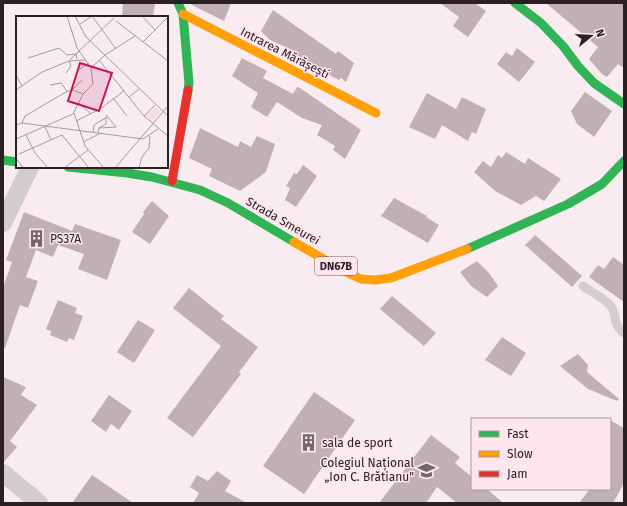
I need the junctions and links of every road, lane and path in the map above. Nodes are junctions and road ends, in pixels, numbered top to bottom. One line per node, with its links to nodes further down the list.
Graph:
1 (178, 3): 3 (main road)
2 (515, 3): 4 (main road)
3 (183, 14): 5 (main road, Intrarea Mărășești); 11 (main road)
4 (624, 104)
5 (376, 113)
6 (3, 160): 8 (main road)
7 (624, 160): 12 (main road, Strada Smeurei)
8 (16, 162)
9 (30, 168): 14 (street)
10 (80, 168): 11 (main road, Strada Smeurei / DN67B)
11 (172, 181): 12 (main road, Strada Smeurei / DN67B)
12 (602, 184): 13 (main road)
13 (616, 185)
14 (3, 223)
15 (583, 286): 16 (lane)
16 (624, 333)
17 (3, 473): 18 (street)
18 (38, 503)

